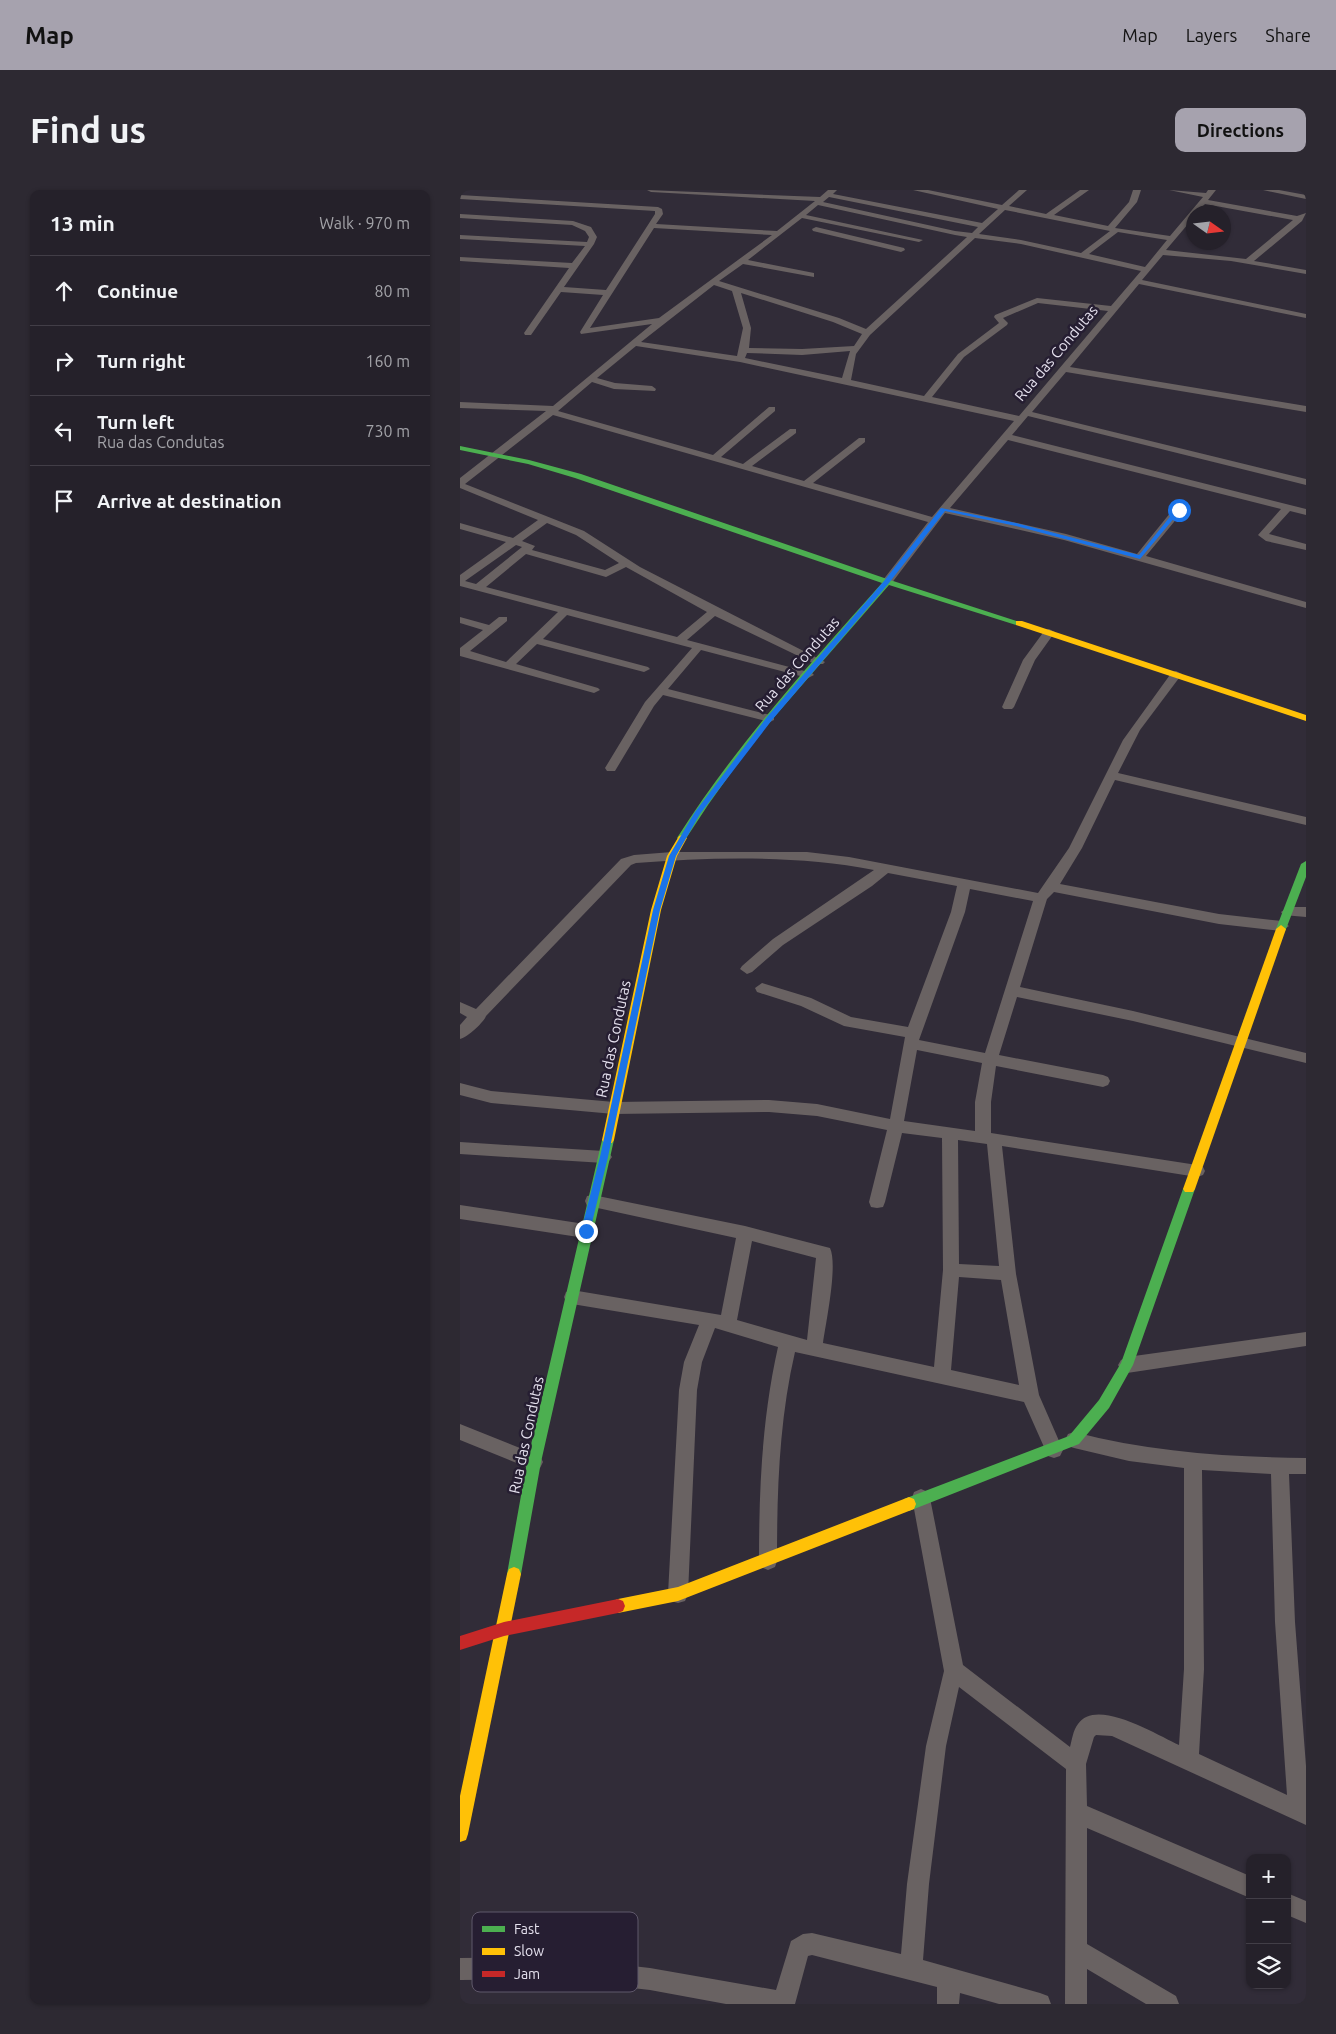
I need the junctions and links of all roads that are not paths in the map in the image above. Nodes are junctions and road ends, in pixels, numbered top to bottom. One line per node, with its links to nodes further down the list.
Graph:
1 (651, 190): 2 (street)
2 (665, 190): 9 (street)
3 (917, 190): 15 (street)
4 (1023, 190): 15 (street)
5 (1084, 190): 19 (street)
6 (1137, 190): 24 (street)
7 (1172, 190): 12 (street)
8 (1267, 190): 14 (street)
9 (726, 192): 10 (street)
10 (761, 193): 11 (street)
11 (827, 195): 18 (street); 22 (street); 26 (street)
12 (1207, 196): 20 (street); 28 (street, Rua das Condutas)
13 (460, 197): 23 (street)
14 (1306, 197)
15 (1005, 208): 19 (street); 22 (street)
16 (1306, 213): 20 (street)
17 (460, 216): 30 (street)
18 (801, 216): 21 (street); 29 (street)
19 (1047, 217): 24 (street)
20 (1299, 219): 36 (street)
21 (793, 223): 25 (street); 31 (street)
22 (987, 224): 26 (street)
23 (651, 226): 25 (street); 45 (street)
24 (1113, 230): 28 (street); 33 (street)
25 (779, 233): 35 (street)
26 (975, 236): 33 (street); 51 (street)
27 (460, 237): 30 (street)
28 (1171, 238): 32 (street, Rua das Condutas)
29 (919, 240)
30 (590, 244): 37 (street)
31 (902, 250)
32 (1160, 252): 36 (street); 38 (street, Rua das Condutas)
33 (1083, 255): 38 (street)
34 (460, 259): 37 (street)
35 (742, 261): 40 (street); 42 (street)
36 (1249, 261): 39 (street)
37 (575, 266): 44 (street)
38 (1145, 269): 41 (street, Rua das Condutas)
39 (1306, 272)
40 (811, 275)
41 (1136, 281): 47 (street, Rua das Condutas); 48 (street)
42 (712, 282): 43 (street); 49 (street)
43 (736, 289): 51 (street); 54 (street)
44 (558, 290): 45 (street); 50 (street)
45 (610, 293): 49 (street)
46 (1306, 304): 48 (street)
47 (1112, 310): 56 (street, Rua das Condutas); 60 (street)
48 (1302, 315)
49 (663, 319): 52 (street)
50 (528, 333)
51 (867, 333): 53 (street)
52 (634, 343): 55 (street); 57 (street)
53 (855, 348): 54 (street); 58 (street)
54 (744, 350): 55 (street)
55 (740, 359): 58 (street)
56 (1064, 369): 63 (street); 65 (street, Rua das Condutas)
57 (591, 379): 59 (street); 64 (street)
58 (846, 381): 60 (street)
59 (652, 390)
60 (927, 398): 65 (street)
61 (460, 405): 64 (street)
62 (772, 409): 71 (street)
63 (1306, 409)
64 (553, 411): 70 (street); 71 (street)
65 (1022, 416): 67 (street, Rua das Condutas); 73 (street)
66 (794, 430): 72 (street)
67 (1005, 436): 76 (street); 77 (street, Rua das Condutas)
68 (862, 440): 75 (street)
69 (463, 451): 70 (street)
70 (496, 455): 74 (street); 89 (street)
71 (715, 458): 72 (street)
72 (746, 466): 75 (street)
73 (1306, 482)
74 (460, 484): 80 (street)
75 (806, 484): 81 (street)
76 (1288, 507): 79 (street); 84 (street)
77 (943, 509): 81 (street, Rua das Condutas); 86 (street)
78 (1179, 510): 86 (street)
79 (1306, 512)
80 (546, 519): 83 (street); 87 (street)
81 (934, 521): 89 (street, Rua das Condutas)
82 (460, 526): 83 (street)
83 (513, 540): 85 (street); 88 (street)
84 (1306, 547)
85 (525, 551): 87 (street); 90 (street)
86 (1140, 557): 91 (street)
87 (627, 563): 93 (street)
88 (460, 582): 90 (street)
89 (886, 582): 97 (street); 102 (street, Rua das Condutas)
90 (478, 587): 92 (street)
91 (1306, 605)
92 (566, 611): 98 (street); 99 (street)
93 (714, 611): 99 (street); 102 (street)
94 (503, 619): 96 (street)
95 (460, 620): 96 (street)
96 (492, 629): 101 (street)
97 (1049, 632): 105 (street); 109 (street)
98 (534, 640): 103 (street); 104 (street)
99 (679, 641): 100 (street)
100 (698, 646): 106 (street); 108 (street)
101 (461, 652): 103 (street)
102 (819, 662): 106 (street, Rua das Condutas)
103 (509, 665): 107 (street)
104 (644, 669)
105 (1176, 674): 111 (street); 113 (street)
106 (808, 675): 110 (street, Rua das Condutas)
107 (594, 690)
108 (662, 691): 110 (street); 112 (street)
109 (1008, 707)
110 (770, 718): 115 (street, Rua das Condutas)
111 (1306, 718)
112 (611, 768)
113 (1111, 775): 114 (street); 119 (street)
114 (1306, 821)
115 (672, 856): 117 (street); 128 (street); 136 (street, Rua das Condutas)
116 (1306, 864): 121 (street)
117 (885, 868): 118 (street); 124 (street)
118 (964, 884): 120 (street); 130 (street)
119 (1052, 887): 120 (street); 123 (street)
120 (1041, 898): 126 (street)
121 (1288, 912): 122 (street); 123 (street)
122 (1306, 912)
123 (1282, 926): 131 (street)
124 (747, 969)
125 (762, 988): 130 (street)
126 (1013, 991): 131 (street); 133 (street)
127 (460, 1007): 128 (street)
128 (479, 1017): 129 (street)
129 (460, 1034)
130 (913, 1038): 133 (street); 137 (street)
131 (1242, 1043): 132 (street); 142 (street)
132 (1306, 1058)
133 (990, 1060): 134 (street); 139 (street)
134 (1103, 1081)
135 (460, 1090): 136 (street)
136 (614, 1108): 137 (street); 141 (street, Rua das Condutas)
137 (896, 1126): 138 (street); 144 (street)
138 (950, 1134): 139 (street); 148 (street)
139 (988, 1138): 142 (street); 149 (street)
140 (460, 1148): 141 (street)
141 (604, 1157): 143 (street, Rua das Condutas)
142 (1197, 1171): 156 (street)
143 (593, 1202): 146 (street, Rua das Condutas); 147 (street)
144 (877, 1202)
145 (460, 1212): 146 (street)
146 (586, 1231): 150 (street, Rua das Condutas)
147 (745, 1233): 152 (street); 155 (street)
148 (951, 1270): 149 (street); 157 (street)
149 (1008, 1274): 158 (street)
150 (572, 1297): 151 (street); 163 (street, Rua das Condutas)
151 (710, 1319): 152 (street); 168 (street)
152 (728, 1324): 154 (street)
153 (1306, 1339): 156 (street)
154 (788, 1343): 155 (street); 167 (street)
155 (814, 1348): 157 (street)
156 (1127, 1365): 160 (street)
157 (942, 1377): 158 (street)
158 (1030, 1395): 161 (street)
159 (460, 1432): 163 (street)
160 (1074, 1440): 161 (street); 162 (street)
161 (1054, 1450): 166 (street)
162 (1194, 1460): 164 (street); 172 (street)
163 (534, 1462): 169 (street, Rua das Condutas)
164 (1280, 1466): 165 (street); 175 (street)
165 (1306, 1466)
166 (921, 1498): 167 (street); 171 (street)
167 (768, 1561): 168 (street)
168 (678, 1594): 169 (street)
169 (504, 1629): 170 (street); 176 (street, Rua das Condutas)
170 (460, 1643)
171 (954, 1671): 173 (street); 181 (street)
172 (1188, 1760): 173 (street); 175 (street)
173 (1076, 1764): 174 (street)
174 (1076, 1812): 177 (street); 180 (street)
175 (1302, 1812)
176 (460, 1834)
177 (1246, 1885)
178 (1291, 1906): 179 (street)
179 (1306, 1912)
180 (1077, 1951): 187 (street); 188 (street)
181 (911, 1968): 183 (street); 184 (street)
182 (638, 1978): 184 (street)
183 (949, 1979): 185 (street); 186 (street)
184 (783, 2003)
185 (948, 2004)
186 (1040, 2004)
187 (1076, 2004)
188 (1168, 2004)

